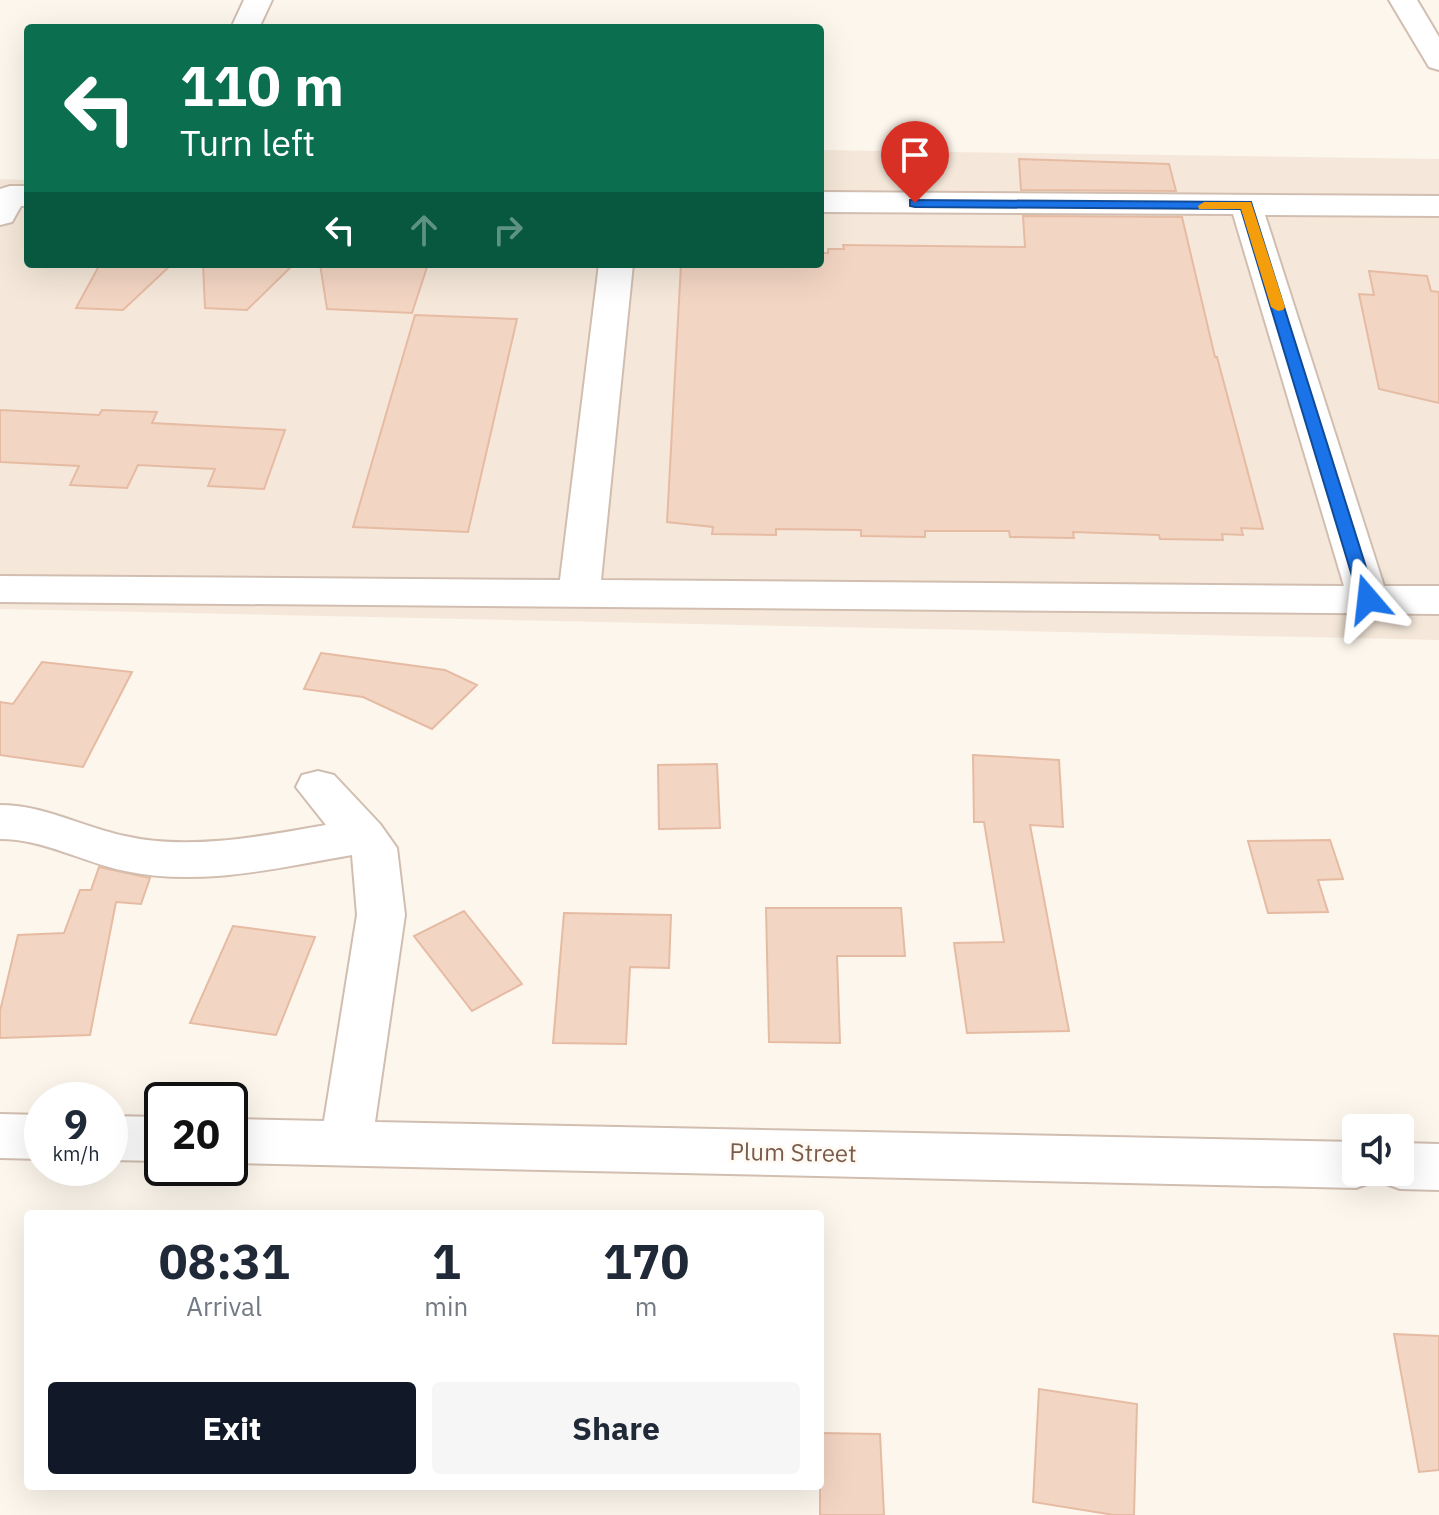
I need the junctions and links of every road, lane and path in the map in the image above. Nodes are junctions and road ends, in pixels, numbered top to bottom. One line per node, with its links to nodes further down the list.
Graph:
1 (258, 0): 3 (street)
2 (1403, 0): 4 (street)
3 (247, 24)
4 (1439, 61)
5 (24, 196): 9 (street)
6 (824, 202): 7 (street)
7 (1246, 205): 8 (street); 13 (street)
8 (1439, 206)
9 (0, 215)
10 (616, 268): 12 (street)
11 (0, 589): 12 (street)
12 (579, 593): 13 (street)
13 (1368, 599): 14 (street)
14 (1439, 600)
15 (318, 787): 17 (street)
16 (0, 822): 17 (street)
17 (364, 836): 21 (street)
18 (0, 1136): 19 (street)
19 (24, 1137)
20 (248, 1141): 21 (street, Plum Street)
21 (346, 1143): 22 (street, Plum Street)
22 (1342, 1165)
23 (1414, 1166): 24 (street)
24 (1439, 1167)

